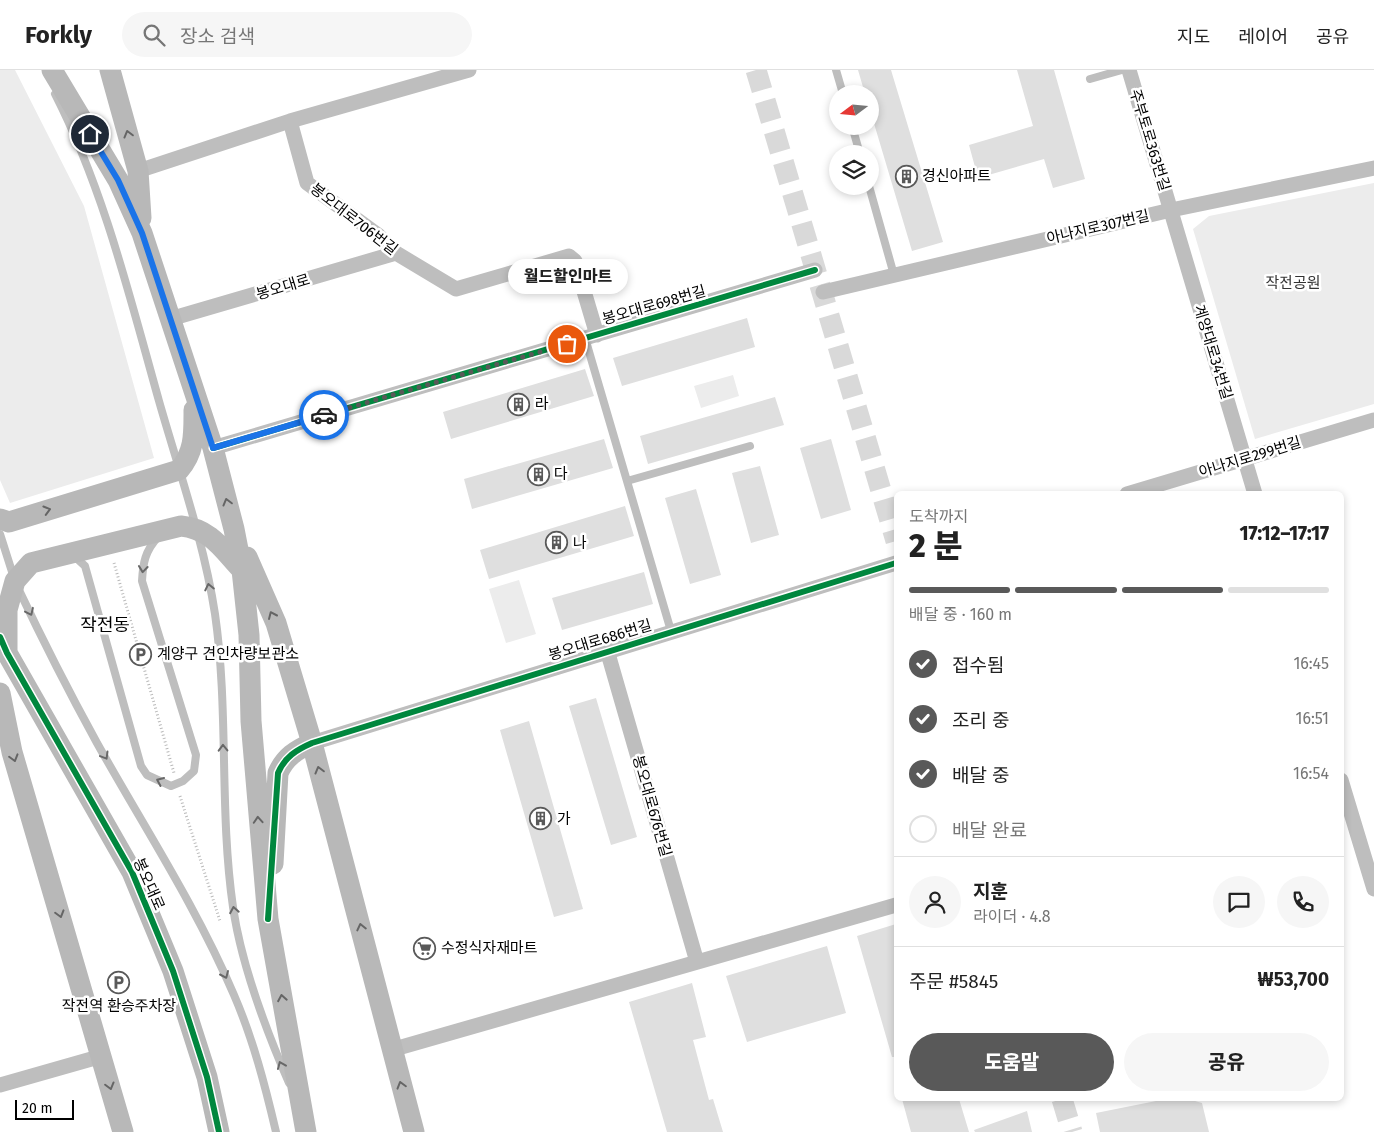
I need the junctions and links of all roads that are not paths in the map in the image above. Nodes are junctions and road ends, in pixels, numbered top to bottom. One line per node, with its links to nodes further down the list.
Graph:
1 (42, 70): 7 (lane)
2 (110, 70): 12 (main road, one-way to 2)
3 (469, 70): 10 (street)
4 (836, 70): 9 (lane)
5 (1122, 70): 8 (lane)
6 (1129, 70): 14 (street, 주부토로363번길)
7 (50, 78): 15 (main road); 28 (lane)
8 (1090, 79)
9 (840, 85)
10 (290, 120): 12 (street); 16 (street, 봉오대로706번길)
11 (1374, 168): 14 (street, 아나지로307번길)
12 (138, 171): 15 (main road)
13 (872, 195): 18 (lane)
14 (1170, 210): 18 (street, 아나지로307번길); 27 (street, 계양대로34번길)
15 (142, 233): 21 (main road)
16 (396, 253): 19 (street, 봉오대로706번길); 21 (street, 봉오대로)
17 (815, 270): 22 (street, 봉오대로698번길)
18 (894, 275): 20 (street, 아나지로307번길)
19 (456, 289): 22 (street, 봉오대로698번길)
20 (823, 292)
21 (170, 319): 23 (main road)
22 (591, 336): 26 (street, 봉오대로698번길); 29 (lane)
23 (195, 397): 26 (main road); 28 (main road)
24 (1374, 420): 27 (street, 아나지로299번길)
25 (750, 446): 29 (lane)
26 (213, 448): 35 (main road, one-way to 26)
27 (1245, 458): 30 (street, 아나지로299번길); 31 (street, 계양대로34번길)
28 (178, 470): 32 (main road, one-way to 28); 34 (lane)
29 (627, 481): 41 (lane)
30 (1137, 491)
31 (1254, 491)
32 (0, 519)
33 (166, 528): 34 (main road); 37 (main road); 37 (lane, one-way to 37)
34 (196, 528): 39 (main road); 54 (lane, one-way to 34)
35 (234, 529): 39 (main road); 45 (main road, one-way to 35)
36 (0, 534): 40 (lane)
37 (70, 554): 40 (main road)
38 (894, 564): 41 (street, 봉오대로686번길)
39 (242, 570): 49 (main road, one-way to 39)
40 (15, 581): 42 (main road); 57 (lane, one-way to 57)
41 (671, 631): 43 (street, 봉오대로686번길)
42 (4, 645): 56 (main road, 봉오대로)
43 (607, 650): 45 (street, 봉오대로686번길); 50 (street, 봉오대로676번길)
44 (0, 693): 52 (main road, one-way to 52)
45 (312, 743): 49 (main road); 51 (main road, one-way to 45)
46 (1344, 790): 47 (street)
47 (1374, 889)
48 (894, 906): 50 (street)
49 (268, 919): 54 (main road, one-way to 49)
50 (697, 962): 51 (street)
51 (391, 1050): 59 (main road, one-way to 51)
52 (102, 1056): 53 (street); 55 (main road, one-way to 55)
53 (0, 1085)
54 (300, 1110): 58 (main road)
55 (123, 1132)
56 (219, 1132)
57 (276, 1132)
58 (306, 1132)
59 (414, 1132)

